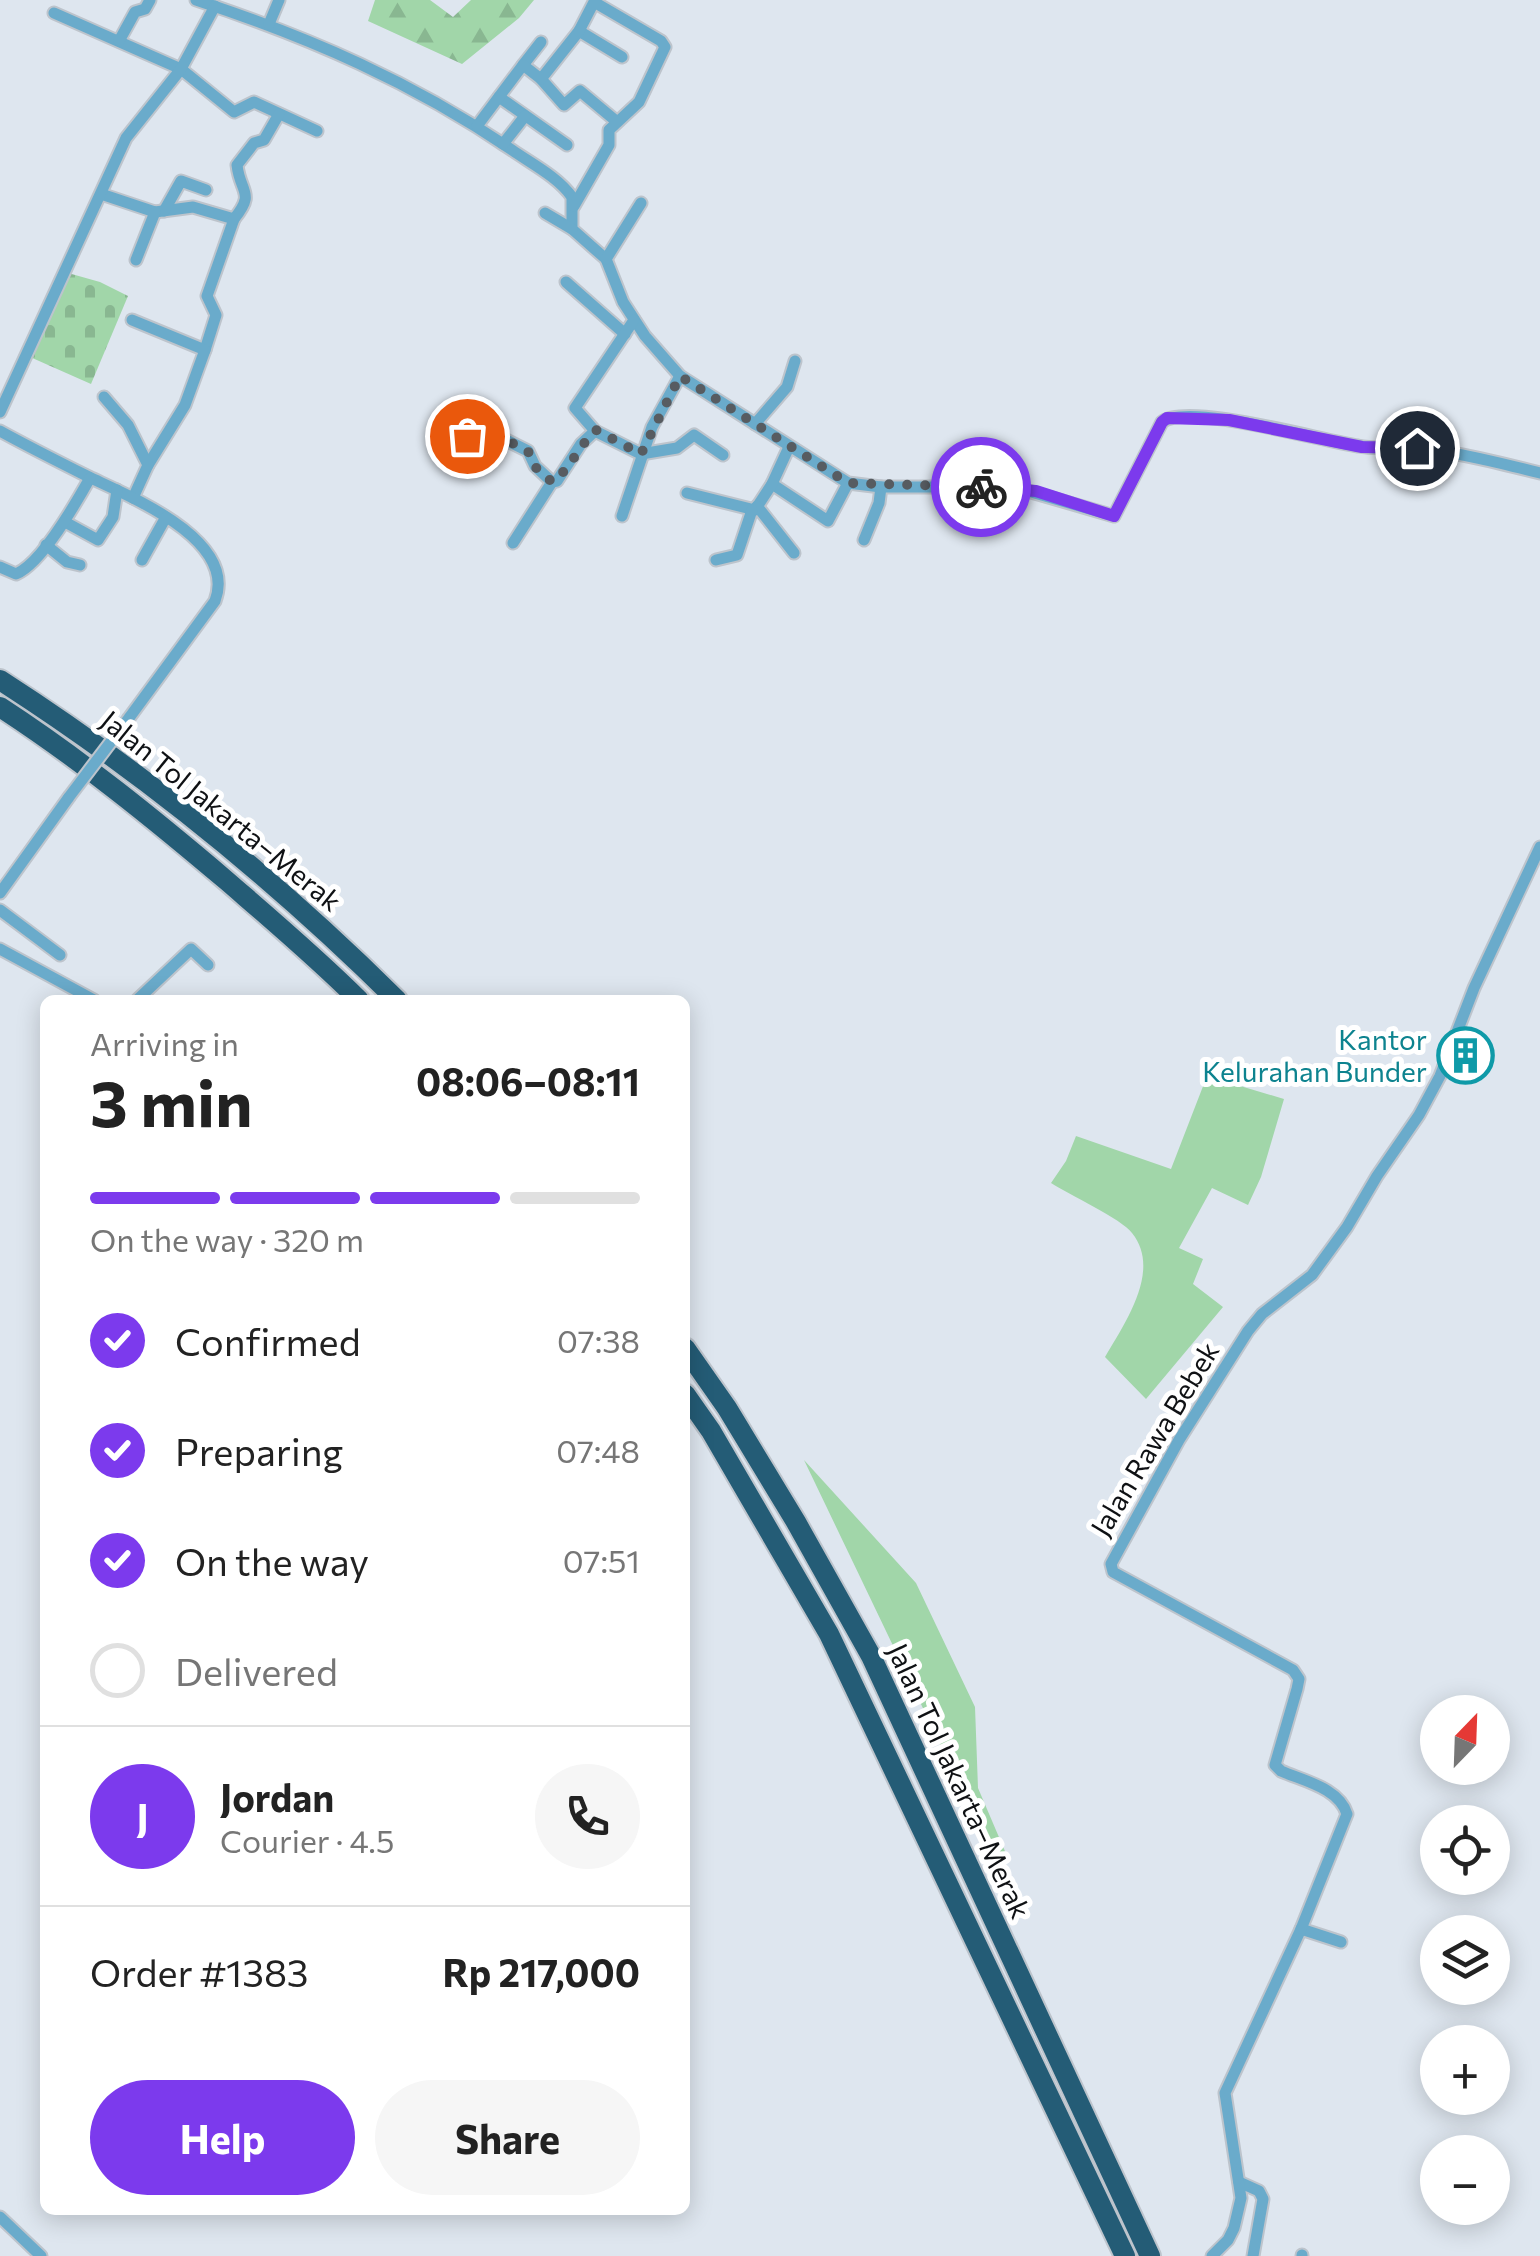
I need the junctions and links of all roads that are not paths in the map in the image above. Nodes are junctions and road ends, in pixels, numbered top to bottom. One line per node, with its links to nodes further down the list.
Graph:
1 (150, 0): 9 (street)
2 (196, 0): 5 (street)
3 (279, 0): 7 (street)
4 (592, 1): 8 (street); 18 (street)
5 (214, 6): 7 (street); 13 (street)
6 (54, 13): 9 (street)
7 (269, 24): 19 (street)
8 (578, 31): 11 (street); 14 (street)
9 (120, 41): 13 (street)
10 (540, 42): 12 (street)
11 (622, 57)
12 (523, 65): 14 (street); 15 (street)
13 (181, 70): 16 (street); 24 (street)
14 (541, 79): 18 (street)
15 (499, 97): 17 (street); 19 (street)
16 (279, 114): 20 (street); 29 (street)
17 (524, 116): 21 (street); 22 (street)
18 (616, 121): 26 (street)
19 (477, 126): 21 (street)
20 (317, 131)
21 (504, 144): 26 (street)
22 (567, 145)
23 (206, 190): 27 (street)
24 (101, 194): 27 (street); 41 (street)
25 (641, 202): 31 (street)
26 (573, 207): 30 (street)
27 (160, 211): 29 (street); 32 (street)
28 (545, 213): 30 (street)
29 (234, 219): 37 (street)
30 (572, 229): 31 (street)
31 (606, 259): 35 (street)
32 (136, 260)
33 (566, 282): 36 (street)
34 (132, 320): 37 (street)
35 (634, 320): 36 (street); 39 (street)
36 (625, 334): 43 (street)
37 (205, 350): 49 (street)
38 (795, 360): 42 (street)
39 (680, 376): 42 (street); 46 (street)
40 (104, 397): 49 (street)
41 (0, 412)
42 (755, 424): 45 (street)
43 (596, 430): 46 (street); 52 (street)
44 (0, 431): 51 (street)
45 (789, 447): 53 (street); 54 (street)
46 (641, 454): 47 (street); 60 (street)
47 (723, 454)
48 (450, 455): 52 (street)
49 (148, 465): 58 (street)
50 (1540, 473): 55 (street)
51 (90, 478): 56 (street); 62 (street)
52 (552, 482): 64 (street)
53 (848, 483): 54 (street); 55 (street)
54 (772, 484): 59 (street)
55 (880, 486): 63 (street)
56 (117, 490): 58 (street); 62 (street)
57 (687, 493): 59 (street)
58 (133, 498): 61 (street)
59 (755, 508): 66 (street); 68 (street)
60 (622, 516)
61 (166, 517): 67 (street); 74 (street, bridge)
62 (65, 522): 65 (street)
63 (864, 540)
64 (512, 542)
65 (46, 546): 69 (street); 70 (street)
66 (794, 553)
67 (142, 560)
68 (716, 560)
69 (80, 564)
70 (0, 567)
71 (0, 680): 82 (highway, Jalan Tol Jakarta–Merak)
72 (0, 707): 81 (highway, Jalan Tol Jakarta–Merak)
73 (1540, 847): 85 (street, Jalan Rawa Bebek)
74 (0, 892)
75 (0, 910): 77 (street)
76 (0, 949): 79 (street)
77 (60, 955)
78 (208, 965): 80 (street)
79 (85, 995)
80 (142, 995)
81 (354, 995)
82 (392, 995)
83 (690, 1355): 91 (highway, Jalan Tol Jakarta–Merak)
84 (690, 1401): 90 (highway, Jalan Tol Jakarta–Merak)
85 (1301, 1929): 86 (street); 87 (street, Jalan Rawa Bebek)
86 (1340, 1942)
87 (1239, 2182): 92 (street, Jalan Rawa Bebek); 93 (street)
88 (0, 2217): 89 (street)
89 (42, 2256)
90 (1125, 2256)
91 (1150, 2256)
92 (1212, 2256)
93 (1253, 2256)

